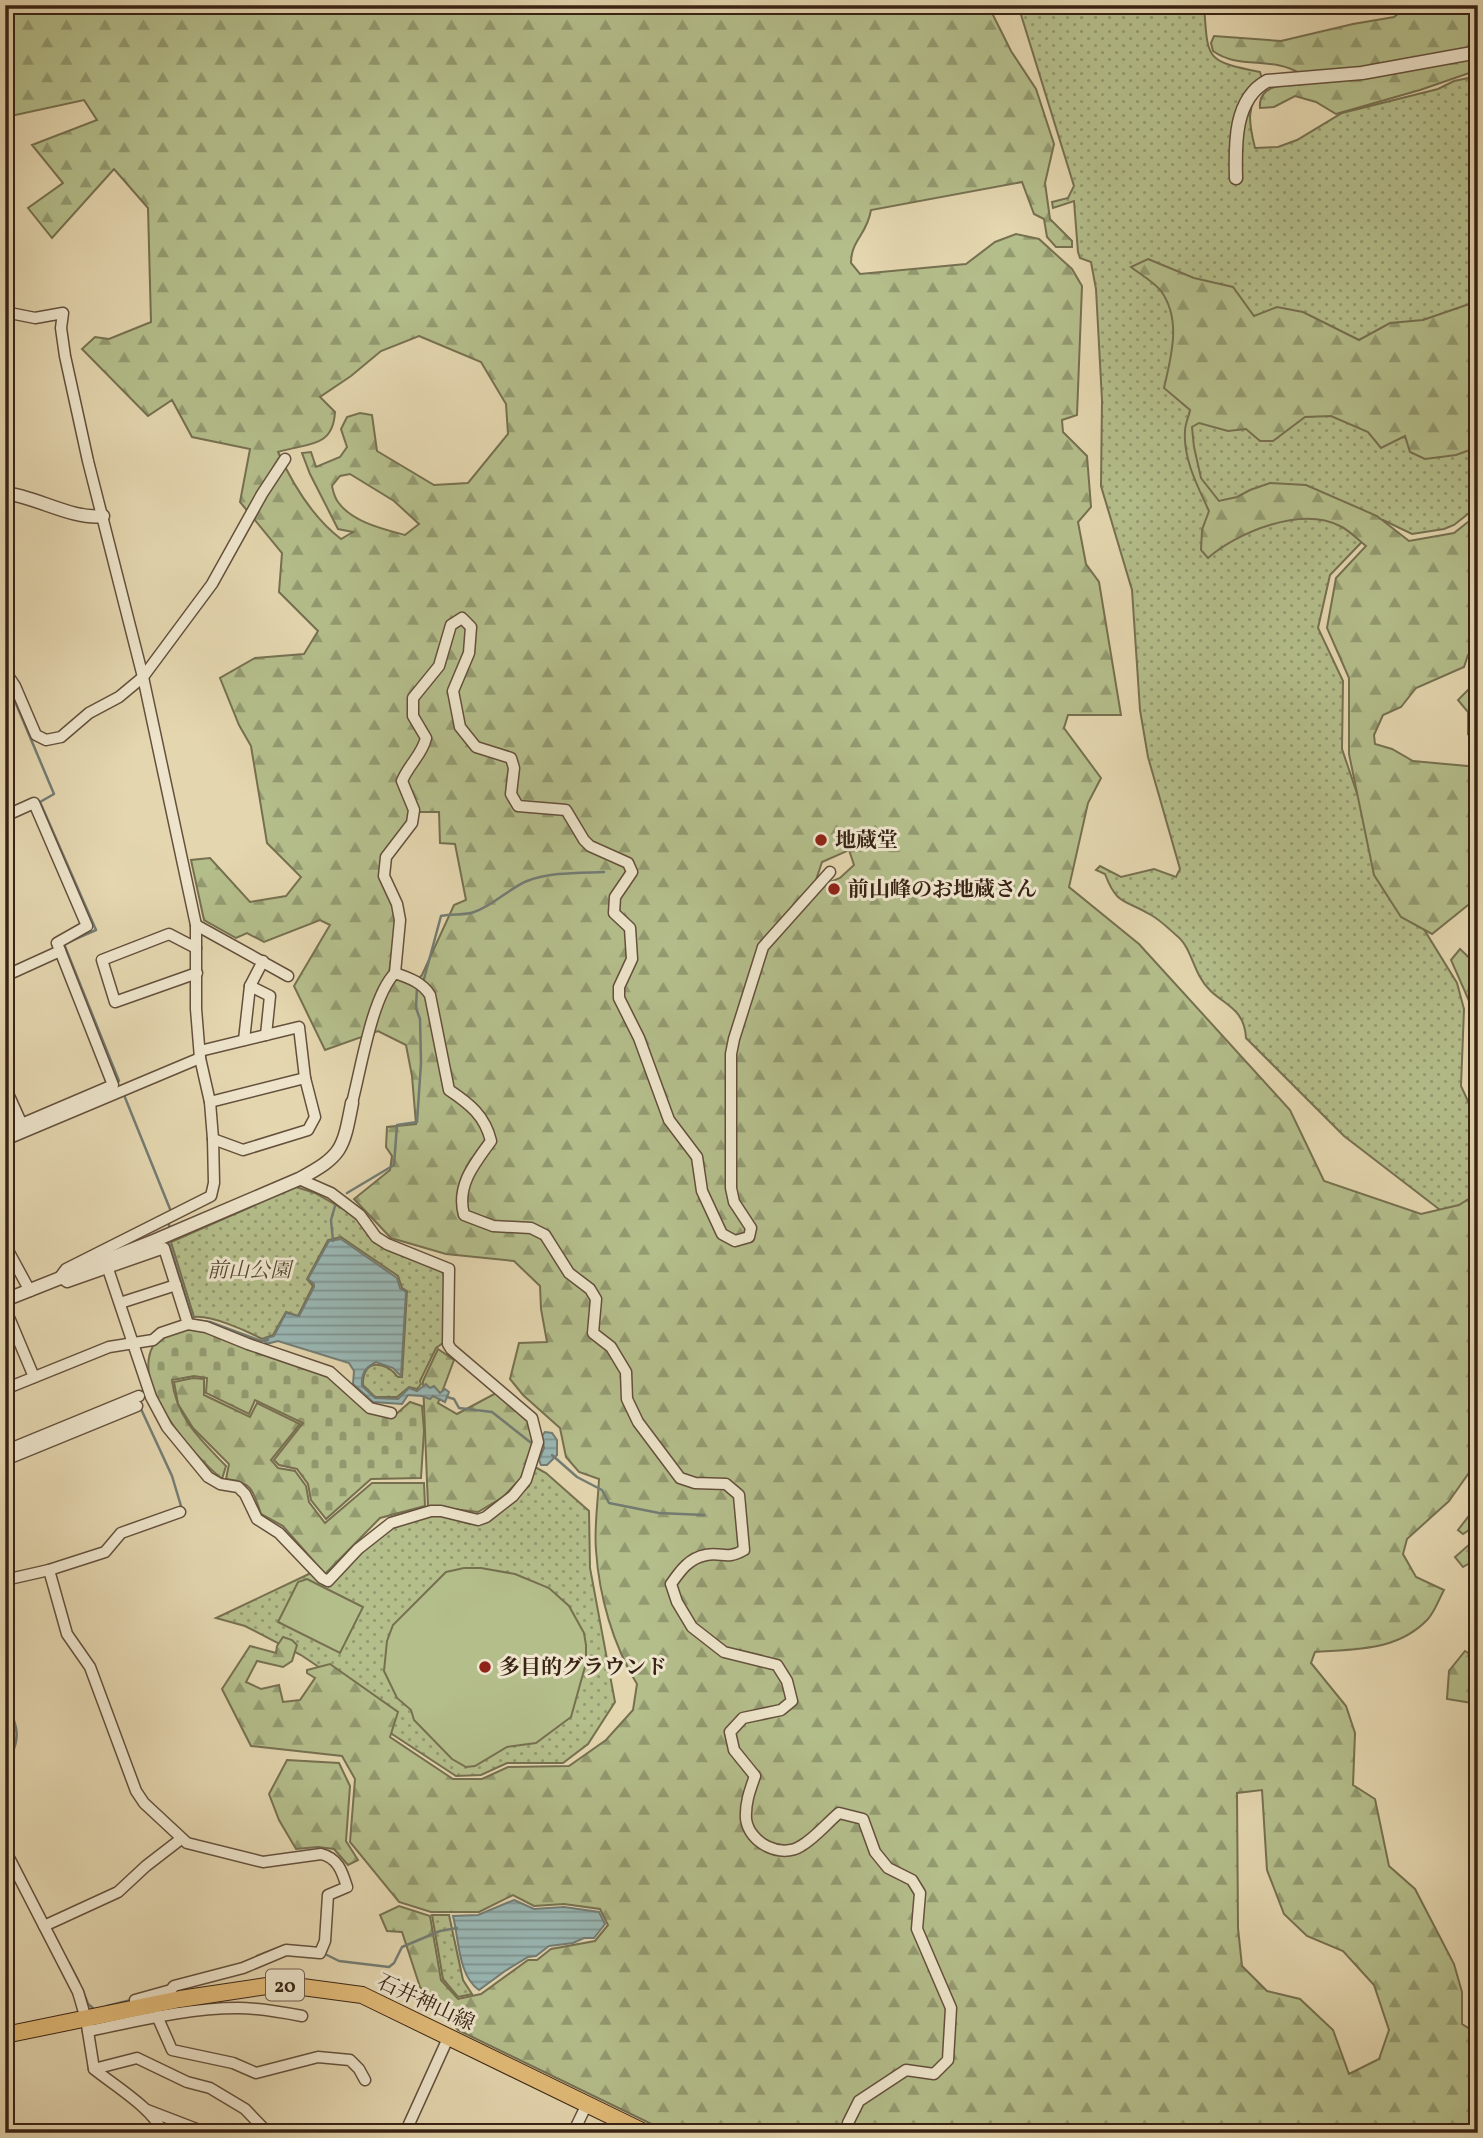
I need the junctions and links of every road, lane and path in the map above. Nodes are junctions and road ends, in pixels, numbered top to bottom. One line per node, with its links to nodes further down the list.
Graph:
1 (1478, 52): 2 (street)
2 (1236, 178)
3 (5, 312): 6 (street)
4 (285, 459): 8 (street)
5 (5, 493): 6 (street)
6 (103, 516): 8 (street)
7 (5, 671): 8 (street)
8 (143, 677): 11 (street)
9 (5, 816): 13 (street)
10 (830, 872): 16 (street)
11 (196, 925): 12 (street); 14 (street)
12 (196, 948): 15 (street); 15 (street)
13 (61, 951): 17 (street); 27 (street)
14 (264, 961): 18 (street); 19 (street)
15 (197, 973): 22 (street)
16 (395, 973): 26 (street); 69 (street)
17 (5, 976)
18 (288, 976)
19 (250, 986): 20 (street); 21 (street)
20 (266, 1035): 21 (street); 23 (street)
21 (244, 1041): 22 (street)
22 (200, 1055): 25 (street); 27 (street)
23 (305, 1078): 25 (street); 29 (street)
24 (5, 1087): 27 (street)
25 (210, 1102): 29 (street)
26 (352, 1102): 31 (street)
27 (23, 1128): 28 (street); 30 (street)
28 (5, 1131)
29 (213, 1139): 34 (street)
30 (5, 1140)
31 (299, 1179): 34 (street); 41 (street)
32 (5, 1245): 36 (street)
33 (108, 1269): 34 (street); 35 (street); 38 (street)
34 (60, 1278): 36 (street)
35 (176, 1284): 38 (street); 40 (street)
36 (30, 1292): 37 (street)
37 (5, 1300)
38 (120, 1303): 41 (street)
39 (5, 1308): 42 (street)
40 (188, 1324): 41 (street); 44 (street)
41 (134, 1342): 42 (street)
42 (34, 1377): 43 (street)
43 (5, 1389)
44 (391, 1413)
45 (5, 1451): 46 (street)
46 (5, 1460)
47 (180, 1512): 48 (street)
48 (49, 1570): 49 (street); 50 (street)
49 (5, 1580)
50 (181, 1839): 52 (street); 53 (street)
51 (5, 1850): 52 (street)
52 (46, 1925): 56 (street)
53 (137, 2008): 56 (main road, 石井神山線 / 20); 58 (main road, 石井神山線 / 20)
54 (302, 2015): 55 (street)
55 (157, 2016): 56 (street); 60 (street)
56 (87, 2025): 57 (main road, 石井神山線 / 20); 59 (street)
57 (5, 2035)
58 (449, 2036): 61 (main road, 石井神山線 / 20); 66 (street)
59 (94, 2068): 62 (street); 65 (street)
60 (365, 2080)
61 (587, 2104): 67 (street); 68 (main road, 石井神山線 / 20)
62 (144, 2108): 63 (street); 64 (street)
63 (162, 2133)
64 (206, 2133)
65 (268, 2133)
66 (405, 2133)
67 (573, 2133)
68 (646, 2133)
69 (852, 2133)

